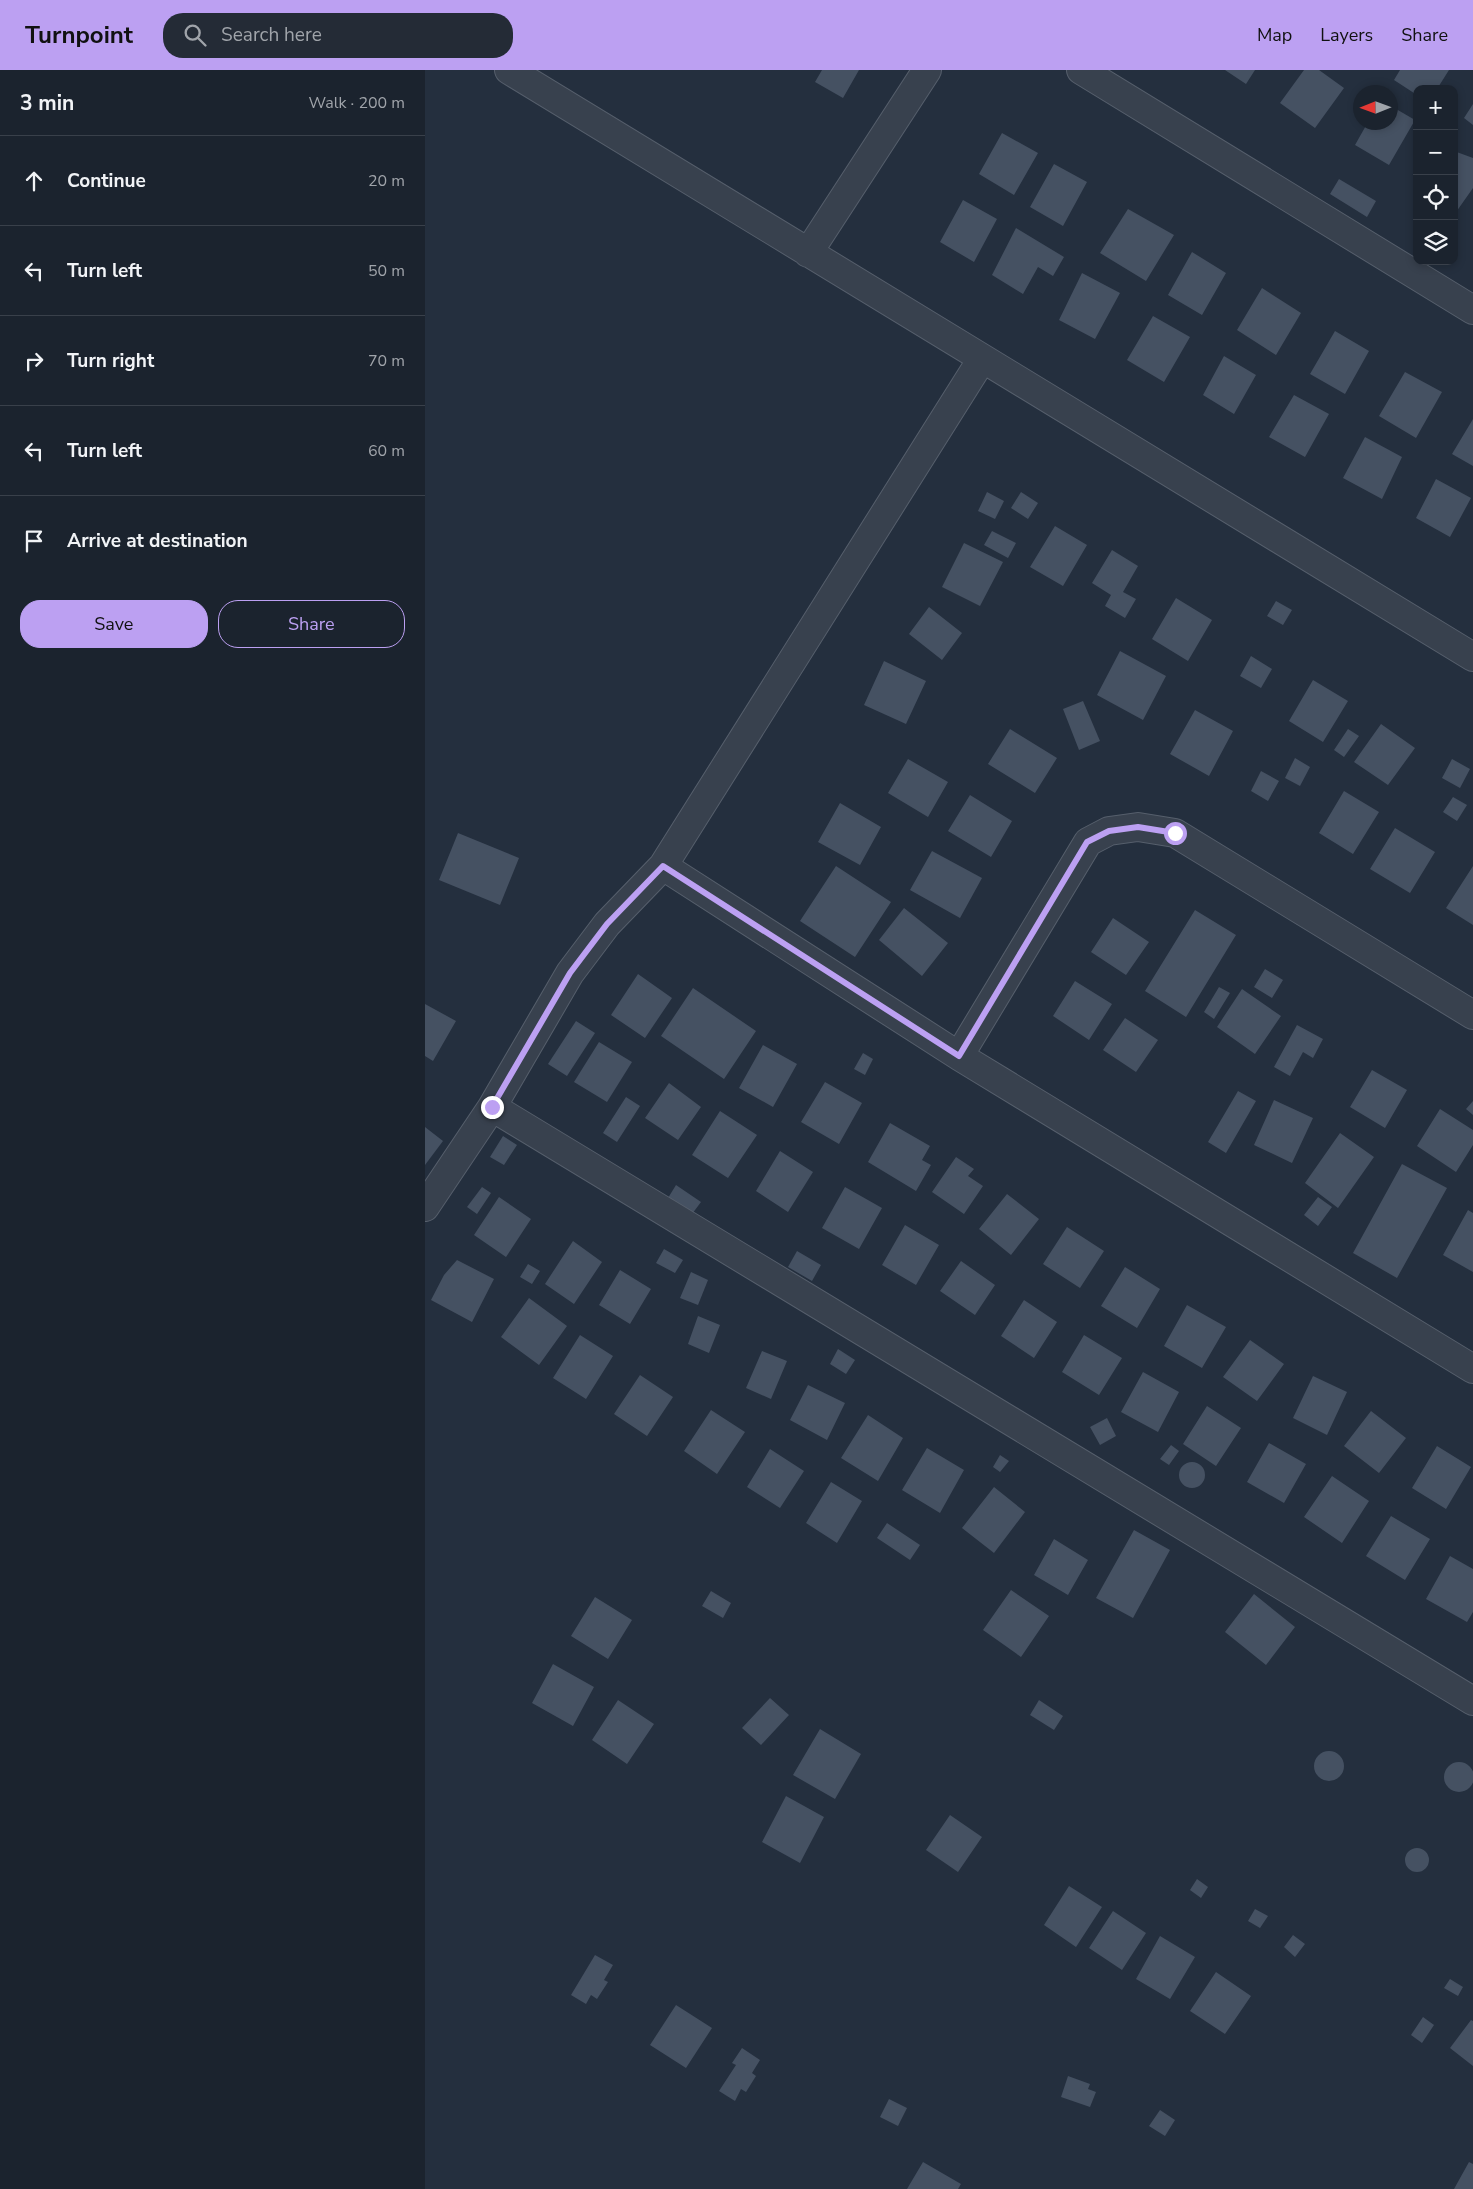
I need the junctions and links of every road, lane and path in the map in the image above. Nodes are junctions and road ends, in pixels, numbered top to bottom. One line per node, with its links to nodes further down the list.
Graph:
1 (509, 70): 4 (street)
2 (927, 70): 4 (street)
3 (1081, 70): 5 (street)
4 (807, 252): 6 (street)
5 (1473, 310)
6 (982, 359): 7 (street); 8 (street)
7 (1473, 656)
8 (663, 866): 10 (street); 11 (street)
9 (1473, 1015): 10 (street)
10 (959, 1056): 13 (street)
11 (492, 1107): 12 (street); 14 (street)
12 (425, 1207)
13 (1473, 1369)
14 (1473, 1701)

